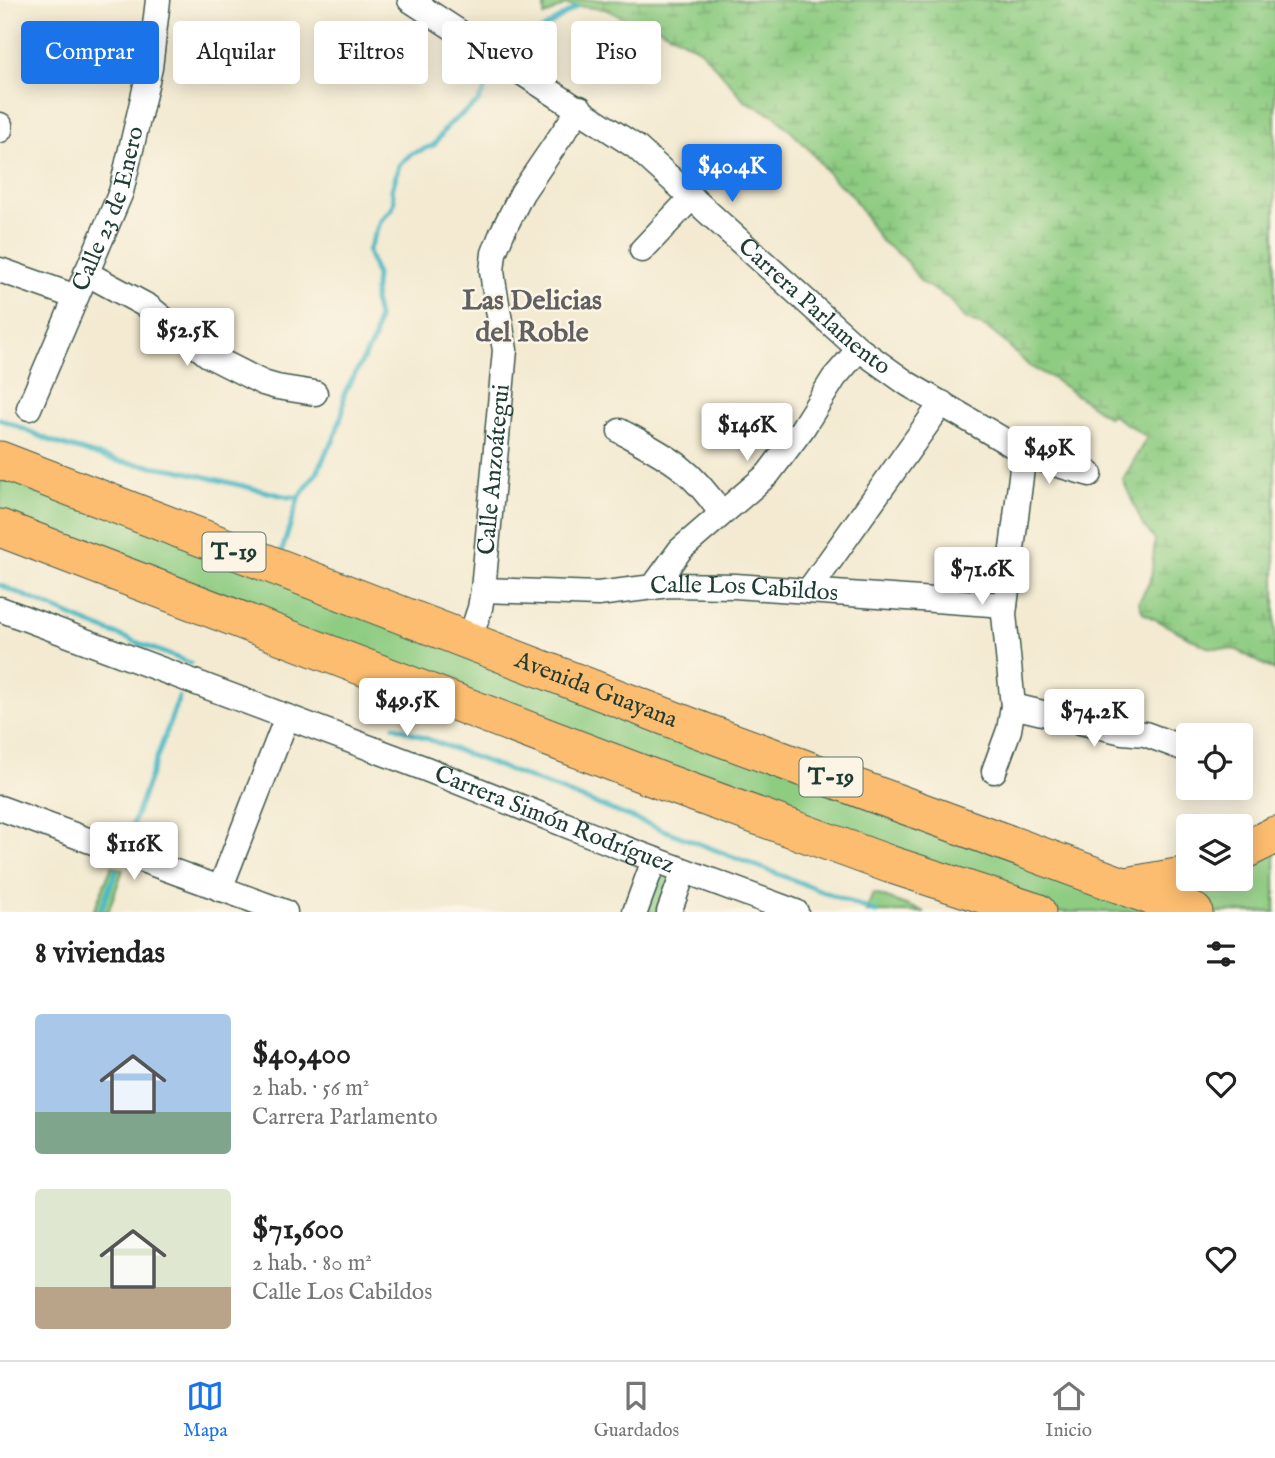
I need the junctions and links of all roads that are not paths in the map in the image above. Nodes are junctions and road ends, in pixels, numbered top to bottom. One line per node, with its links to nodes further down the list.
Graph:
1 (158, 0): 7 (street, Calle 23 de Enero)
2 (410, 0): 3 (street, Carrera Parlamento)
3 (580, 108): 4 (street, Carrera Parlamento); 20 (street, Calle Anzoátegui)
4 (692, 197): 5 (street); 9 (street, Carrera Parlamento)
5 (642, 250)
6 (0, 270): 8 (street)
7 (86, 274): 8 (street, Calle 23 de Enero); 10 (street)
8 (76, 297): 12 (street, Calle 23 de Enero)
9 (859, 349): 11 (street, Carrera Parlamento); 17 (street)
10 (315, 393)
11 (942, 403): 14 (street, Carrera Parlamento); 21 (street)
12 (29, 408)
13 (620, 431): 17 (street)
14 (1024, 452): 16 (street, Carrera Parlamento); 22 (street)
15 (0, 460): 24 (highway, Avenida Guayana / T-19)
16 (1090, 474)
17 (721, 513): 19 (street)
18 (0, 528): 41 (highway, T-19)
19 (653, 587): 20 (street, Calle Los Cabildos); 21 (street, Calle Los Cabildos)
20 (484, 590): 24 (street, Calle Anzoátegui)
21 (809, 590): 22 (street, Calle Los Cabildos)
22 (1005, 605): 25 (street)
23 (0, 609): 26 (street, Carrera Simón Rodríguez)
24 (469, 642): 35 (highway, Avenida Guayana / T-19)
25 (1013, 706): 27 (street); 28 (street)
26 (287, 718): 32 (street, Carrera Simón Rodríguez); 36 (street)
27 (1176, 746)
28 (994, 771)
29 (0, 808): 36 (street)
30 (1275, 835): 31 (highway)
31 (1253, 846)
32 (654, 860): 33 (street, Carrera Simón Rodríguez); 38 (street)
33 (684, 871): 39 (street); 40 (street, Carrera Simón Rodríguez)
34 (1176, 877): 35 (highway)
35 (1125, 887): 42 (highway, Avenida Guayana / T-19)
36 (220, 889): 37 (street)
37 (285, 912)
38 (635, 912)
39 (669, 912)
40 (796, 912)
41 (1037, 912)
42 (1194, 912)

